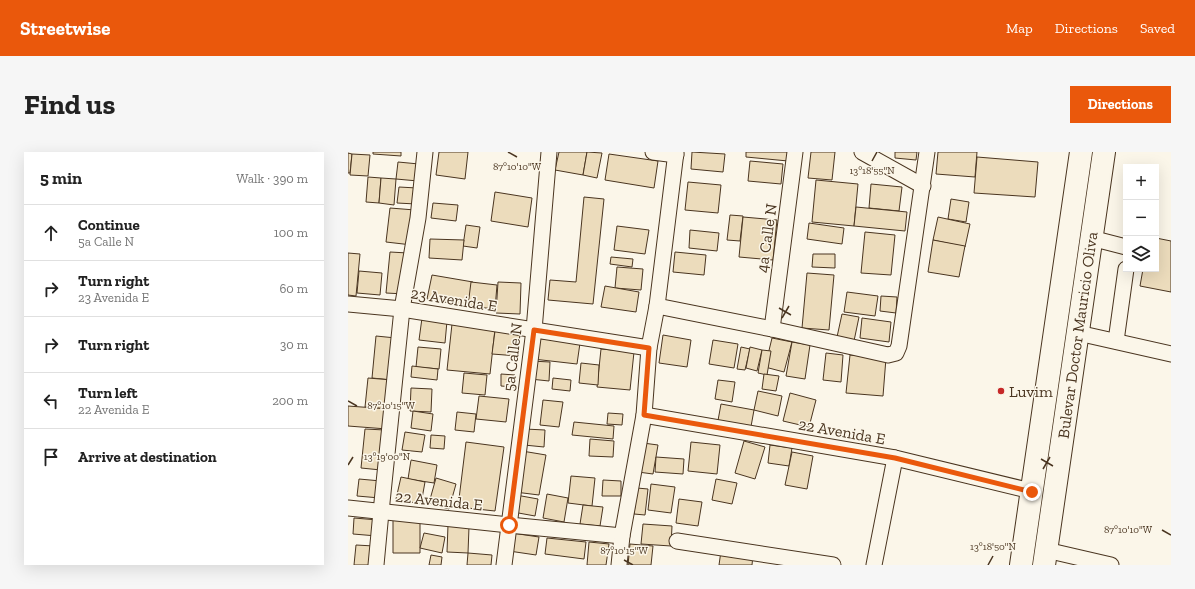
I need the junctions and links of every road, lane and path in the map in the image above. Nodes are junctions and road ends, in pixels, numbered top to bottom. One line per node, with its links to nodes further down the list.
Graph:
1 (425, 152): 16 (street)
2 (549, 152): 18 (street, 5a Calle N)
3 (653, 152): 9 (street)
4 (795, 152): 17 (street, 4a Calle N)
5 (862, 152): 10 (street)
6 (927, 152): 10 (street)
7 (1081, 152): 25 (highway, Bulevar Doctor Mauricio Oliva)
8 (1104, 152): 11 (highway, Bulevar Doctor Mauricio Oliva)
9 (676, 154): 15 (street)
10 (923, 186): 17 (street)
11 (1092, 238): 12 (street); 19 (highway, Bulevar Doctor Mauricio Oliva)
12 (1123, 246)
13 (1126, 272): 20 (street)
14 (348, 304): 16 (street, 23 Avenida E)
15 (657, 306): 17 (street); 21 (street)
16 (402, 309): 18 (street, 23 Avenida E); 27 (street)
17 (772, 329)
18 (534, 330): 21 (street, 23 Avenida E); 28 (street, 5a Calle N)
19 (1078, 332): 20 (street); 31 (highway, Bulevar Doctor Mauricio Oliva)
20 (1116, 341): 22 (street)
21 (649, 348): 23 (street)
22 (1171, 354)
23 (644, 415): 24 (street, 22 Avenida E); 29 (street)
24 (895, 458): 25 (street, 22 Avenida E); 36 (street)
25 (1032, 492): 37 (highway, Bulevar Doctor Mauricio Oliva)
26 (348, 508): 27 (street, 22 Avenida E)
27 (381, 512): 28 (street, 22 Avenida E); 32 (street)
28 (509, 525): 29 (street, 22 Avenida E); 33 (street, 5a Calle N)
29 (622, 536): 34 (street)
30 (677, 541): 35 (street)
31 (1045, 558): 38 (street)
32 (376, 565)
33 (504, 565)
34 (619, 565)
35 (834, 565)
36 (874, 565)
37 (1021, 565)
38 (1111, 565)

